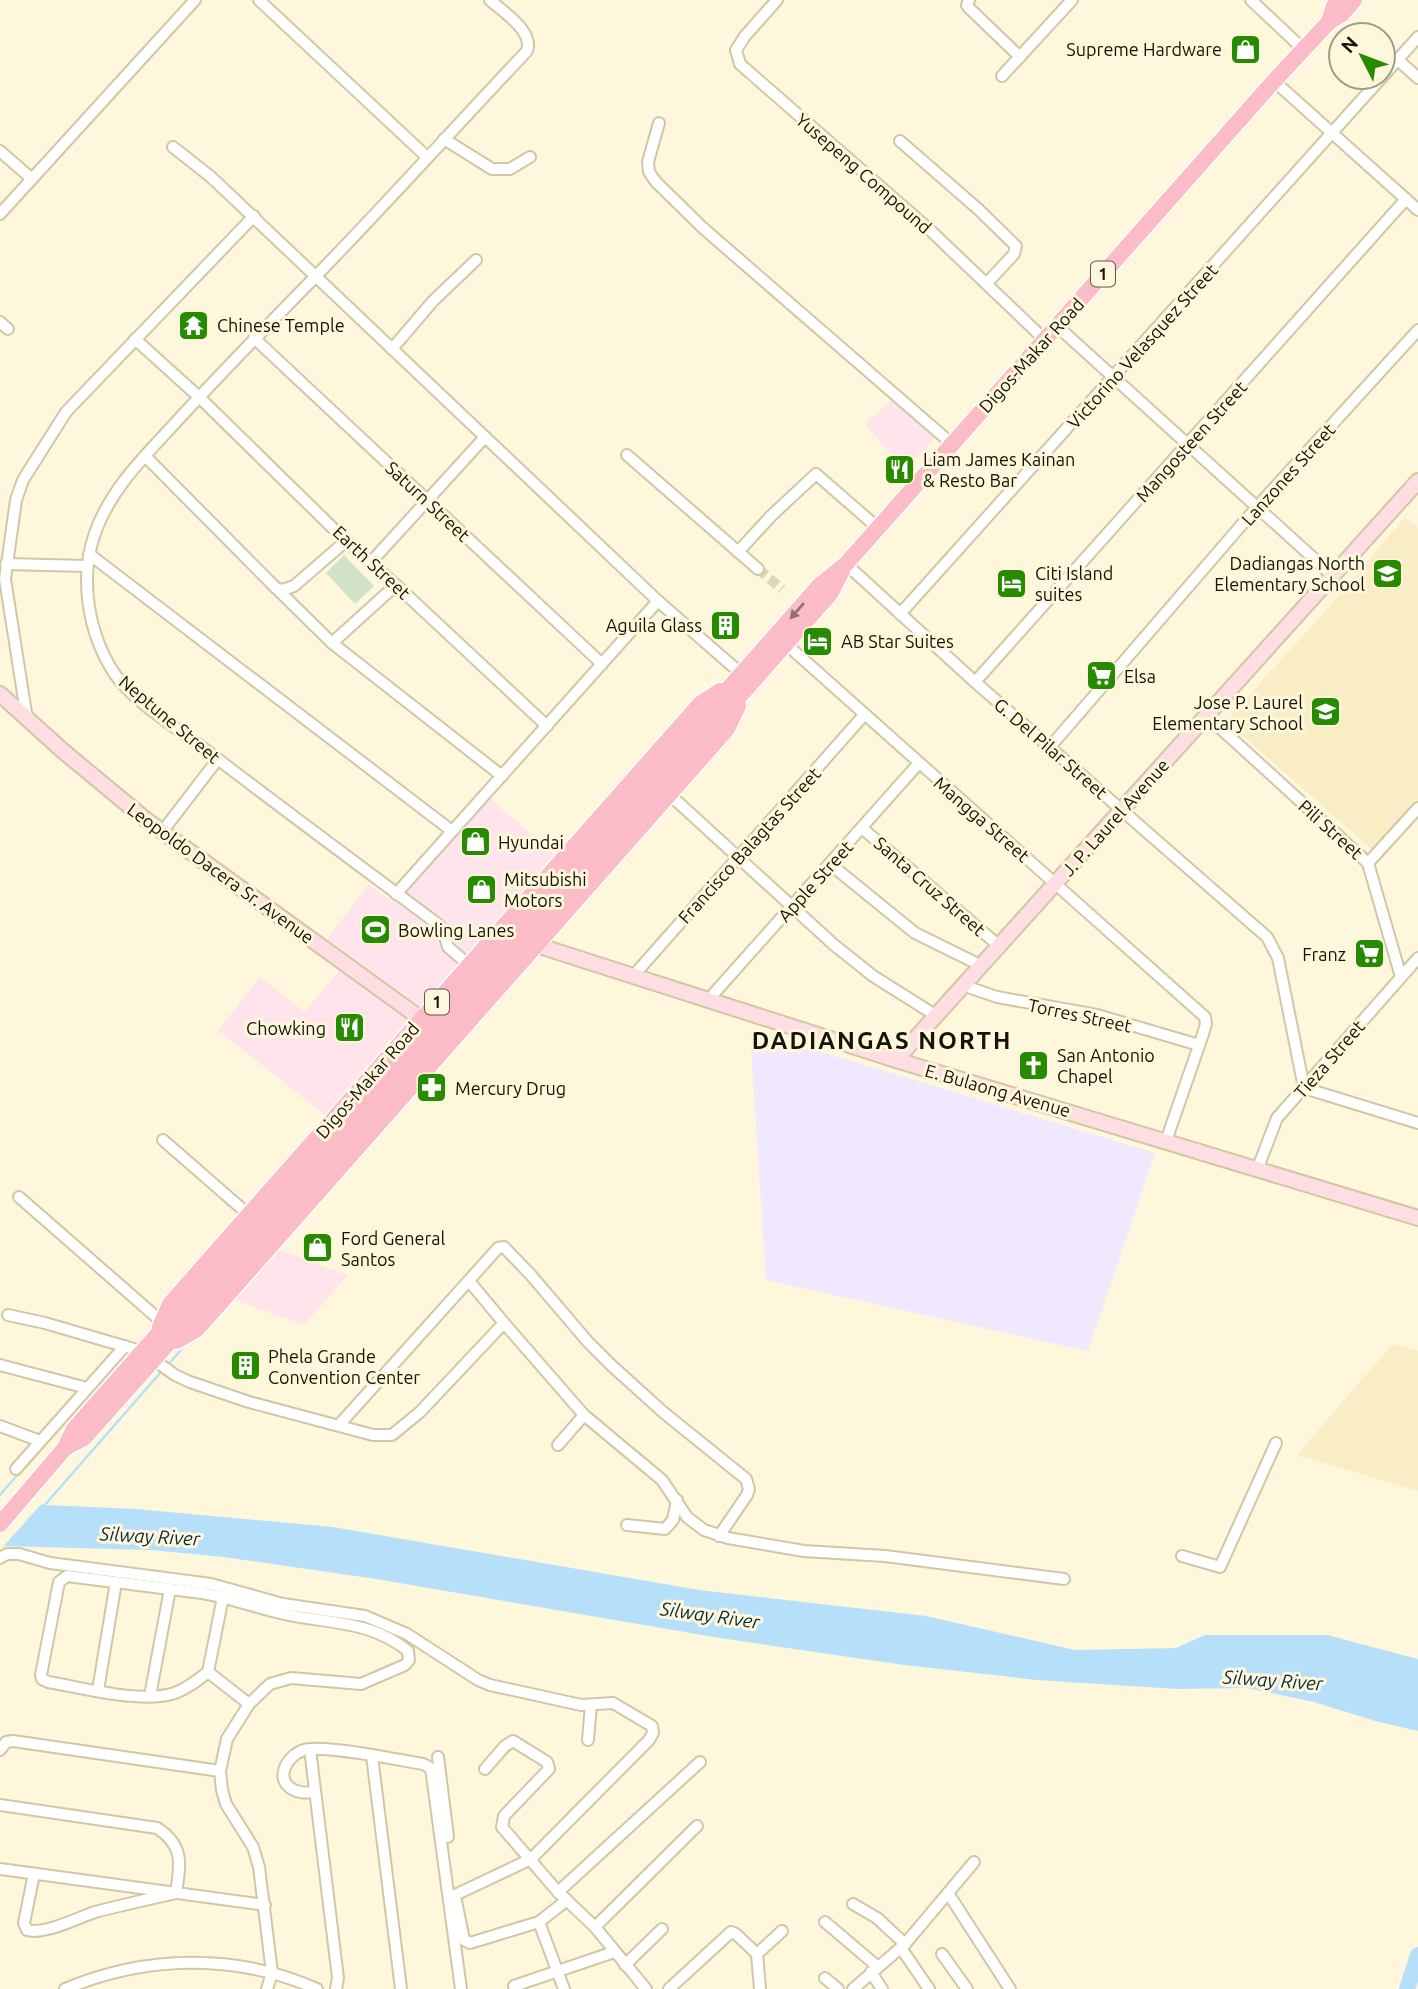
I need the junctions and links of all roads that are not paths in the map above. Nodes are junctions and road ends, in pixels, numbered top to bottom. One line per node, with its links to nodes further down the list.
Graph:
1 (195, 0): 29 (street)
2 (259, 0): 27 (street)
3 (490, 0): 23 (street, Neptune Street)
4 (777, 0): 36 (street, Yusepeng Compound)
5 (969, 0): 15 (street)
6 (1072, 0): 15 (street)
7 (1251, 0): 14 (street)
8 (1339, 0): 10 (main road, Digos-Makar Road / 1)
9 (1354, 0): 11 (main road, Digos-Makar Road / 1)
10 (1329, 21)
11 (1331, 21)
12 (1327, 24): 14 (main road, Digos-Makar Road / 1)
13 (1418, 37): 16 (street, Victorino Velasquez Street)
14 (1303, 49): 19 (main road, Digos-Makar Road / 1)
15 (1020, 57): 17 (street)
16 (1398, 60): 18 (street)
17 (1002, 76)
18 (1418, 78)
19 (1274, 81): 22 (street); 37 (main road, Digos-Makar Road / 1)
20 (1368, 91): 22 (street, Victorino Velasquez Street)
21 (659, 123): 46 (street)
22 (1331, 132): 30 (street); 43 (street, Victorino Velasquez Street)
23 (444, 139): 27 (street, Neptune Street); 28 (street)
24 (900, 141): 36 (street)
25 (173, 147): 33 (street)
26 (0, 151): 29 (street)
27 (428, 157): 35 (street, Neptune Street)
28 (530, 157)
29 (32, 179): 32 (street)
30 (1406, 199): 31 (street); 47 (street, Mangosteen Street)
31 (1418, 210)
32 (0, 215)
33 (254, 216): 35 (street); 40 (street)
34 (476, 260): 42 (street)
35 (316, 276): 39 (street, Neptune Street); 42 (street)
36 (987, 283): 41 (street, Yusepeng Compound)
37 (1057, 326): 41 (main road, Digos-Makar Road / 1); 43 (street)
38 (1418, 330): 52 (street, Lanzones Street)
39 (254, 338): 44 (street, Neptune Street); 51 (street, Saturn Street)
40 (135, 339): 44 (street, Earth Street); 58 (street)
41 (1045, 340): 46 (main road, Digos-Makar Road / 1)
42 (392, 349): 45 (street)
43 (1114, 378): 47 (street); 66 (street, Victorino Velasquez Street)
44 (199, 397): 48 (street, Neptune Street); 54 (street, Earth Street)
45 (485, 437): 51 (street); 65 (street)
46 (952, 444): 53 (main road, Digos-Makar Road / 1)
47 (1188, 445): 52 (street); 71 (street, Mangosteen Street)
48 (145, 456): 56 (street, Neptune Street); 64 (street)
49 (627, 456): 55 (street)
50 (1415, 490): 62 (main road, J. P. Laurel Avenue)
51 (428, 500): 57 (street); 69 (street, Saturn Street)
52 (1257, 508): 62 (street); 77 (street, Lanzones Street)
53 (878, 528): 55 (street); 59 (main road, Digos-Makar Road / 1)
54 (346, 541): 57 (street, Earth Street); 64 (street)
55 (738, 552): 61 (street)
56 (89, 554): 60 (street, Neptune Street); 85 (street)
57 (371, 562): 63 (street, Earth Street)
58 (6, 564): 60 (street); 75 (street)
59 (846, 564): 66 (street, G. Del Pilar Street); 68 (main road, Digos-Makar Road / 1); 70 (main road, Digos-Makar Road / 1, one-way to 70)
60 (87, 566): 78 (street, Neptune Street)
61 (758, 569)
62 (1332, 575): 74 (main road, J. P. Laurel Avenue)
63 (396, 585): 67 (street); 76 (street, Earth Street)
64 (276, 588): 67 (street)
65 (658, 601): 69 (street); 70 (street)
66 (900, 614): 71 (street, G. Del Pilar Street)
67 (332, 643): 80 (street)
68 (786, 644): 70 (main road, Digos-Makar Road / 1); 73 (street, Mangga Street)
69 (602, 664): 76 (street)
70 (744, 681): 81 (main road, Digos-Makar Road / 1); 93 (main road, Digos-Makar Road / 1); 121 (main road, Digos-Makar Road / 1)
71 (975, 682): 77 (street, G. Del Pilar Street)
72 (0, 694): 75 (main road, Leopoldo Dacera Sr. Avenue)
73 (864, 715): 79 (street, Mangga Street); 87 (street, Francisco Balagtas Street)
74 (1206, 716): 83 (main road, J. P. Laurel Avenue); 88 (street, Pili Street)
75 (27, 719): 86 (main road, Leopoldo Dacera Sr. Avenue)
76 (547, 726): 80 (street)
77 (1050, 747): 83 (street, G. Del Pilar Street)
78 (218, 759): 86 (street); 91 (street, Neptune Street)
79 (919, 764): 84 (street, Apple Street); 90 (street, Mangga Street)
80 (502, 776): 85 (street)
81 (669, 794): 87 (street); 94 (main road, Digos-Makar Road / 1)
82 (1418, 808): 88 (street)
83 (1121, 810): 90 (main road, J. P. Laurel Avenue); 108 (street, G. Del Pilar Street)
84 (862, 828): 89 (street, Apple Street); 95 (street, Santa Cruz Street)
85 (452, 831): 91 (street)
86 (162, 832): 104 (main road, Leopoldo Dacera Sr. Avenue)
87 (738, 856): 92 (street); 99 (street, Francisco Balagtas Street)
88 (1368, 863): 100 (street, Pili Street)
89 (830, 864): 92 (street, Apple Street); 98 (street)
90 (1055, 883): 95 (main road, J. P. Laurel Avenue); 106 (street, Mangga Street)
91 (396, 894): 97 (street, Neptune Street)
92 (792, 906): 102 (street, Apple Street); 103 (street)
93 (499, 932): 94 (main road, E. Bulaong Avenue); 97 (main road, Digos-Makar Road / 1)
94 (536, 945): 99 (main road, E. Bulaong Avenue); 105 (main road, Digos-Makar Road / 1)
95 (998, 945): 98 (main road, J. P. Laurel Avenue)
96 (1418, 958): 100 (street, Tieza Street)
97 (469, 965): 104 (main road, Digos-Makar Road / 1)
98 (980, 965): 101 (main road, J. P. Laurel Avenue)
99 (634, 975): 102 (main road, E. Bulaong Avenue)
100 (1401, 977): 108 (street, Tieza Street)
101 (962, 985): 103 (main road, J. P. Laurel Avenue); 106 (street, Torres Street)
102 (709, 999): 107 (main road, E. Bulaong Avenue)
103 (935, 1015): 107 (main road, J. P. Laurel Avenue)
104 (422, 1019): 105 (main road, Leopoldo Dacera Sr. Avenue); 114 (main road, Digos-Makar Road / 1)
105 (452, 1041): 121 (main road, Digos-Makar Road / 1)
106 (1199, 1045): 111 (street, Mangga Street)
107 (896, 1060): 111 (main road, E. Bulaong Avenue)
108 (1304, 1088): 109 (street); 112 (street, Tieza Street)
109 (1416, 1119)
110 (163, 1140): 114 (street)
111 (1166, 1141): 112 (main road, E. Bulaong Avenue)
112 (1257, 1170): 115 (main road, E. Bulaong Avenue)
113 (19, 1197): 118 (street)
114 (249, 1215): 118 (main road, Digos-Makar Road / 1)
115 (1418, 1218)
116 (469, 1281): 119 (street); 125 (street); 134 (street)
117 (8, 1315): 120 (street)
118 (162, 1322): 121 (main road, Digos-Makar Road / 1)
119 (504, 1323): 124 (street); 125 (street)
120 (125, 1346): 121 (street); 123 (street)
121 (155, 1349): 125 (street); 132 (main road, Digos-Makar Road / 1)
122 (0, 1365): 123 (street)
123 (87, 1388): 127 (street)
124 (583, 1415): 129 (street); 131 (street)
125 (339, 1425)
126 (0, 1426): 127 (street)
127 (40, 1441): 130 (street)
128 (1276, 1443): 135 (street)
129 (558, 1444)
130 (16, 1469)
131 (677, 1500): 133 (street); 134 (street)
132 (0, 1524)
133 (627, 1525)
134 (719, 1536): 137 (street)
135 (1182, 1556)
136 (0, 1558): 145 (street)
137 (1064, 1579)
138 (116, 1581): 139 (street); 142 (street); 142 (street)
139 (170, 1589): 140 (street); 143 (street)
140 (223, 1597): 141 (street); 144 (street)
141 (208, 1672): 143 (street); 144 (street)
142 (98, 1690): 143 (street)
143 (150, 1696)
144 (248, 1704): 153 (street)
145 (591, 1705): 146 (street); 157 (street)
146 (588, 1740)
147 (310, 1749): 149 (street); 154 (street); 154 (street)
148 (0, 1750): 153 (street)
149 (372, 1756): 188 (street); 189 (street)
150 (438, 1757): 164 (street)
151 (700, 1762): 165 (street)
152 (485, 1769): 157 (street)
153 (220, 1771): 168 (street)
154 (315, 1792): 187 (street)
155 (0, 1805): 162 (street)
156 (697, 1826): 171 (street)
157 (531, 1859): 164 (street); 165 (street)
158 (974, 1862): 163 (street)
159 (0, 1870): 160 (street)
160 (34, 1874): 161 (street); 167 (street)
161 (129, 1887): 162 (street); 167 (street)
162 (176, 1893): 167 (street); 168 (street)
163 (948, 1893): 174 (street); 199 (street)
164 (455, 1895): 169 (street)
165 (562, 1896): 169 (street); 171 (street)
166 (853, 1904): 174 (street)
167 (126, 1905)
168 (265, 1905): 181 (street)
169 (539, 1922): 180 (street)
170 (825, 1922): 179 (street)
171 (595, 1927): 175 (street)
172 (663, 1929): 178 (street)
173 (782, 1931): 176 (street)
174 (903, 1946): 179 (street); 197 (street)
175 (614, 1952): 178 (street); 180 (street)
176 (757, 1954): 192 (street); 193 (street)
177 (942, 1954): 198 (street)
178 (625, 1965): 191 (street)
179 (874, 1969): 195 (street); 196 (street)
180 (558, 1972): 183 (street); 190 (street)
181 (272, 1973): 184 (street); 185 (street); 186 (street)
182 (825, 1978): 194 (street)
183 (514, 1986)
184 (65, 1989)
185 (267, 1989)
186 (317, 1989)
187 (336, 1989)
188 (401, 1989)
189 (461, 1989)
190 (564, 1989)
191 (646, 1989)
192 (670, 1989)
193 (760, 1989)
194 (838, 1989)
195 (853, 1989)
196 (882, 1989)
197 (929, 1989)
198 (967, 1989)
199 (1010, 1989)

